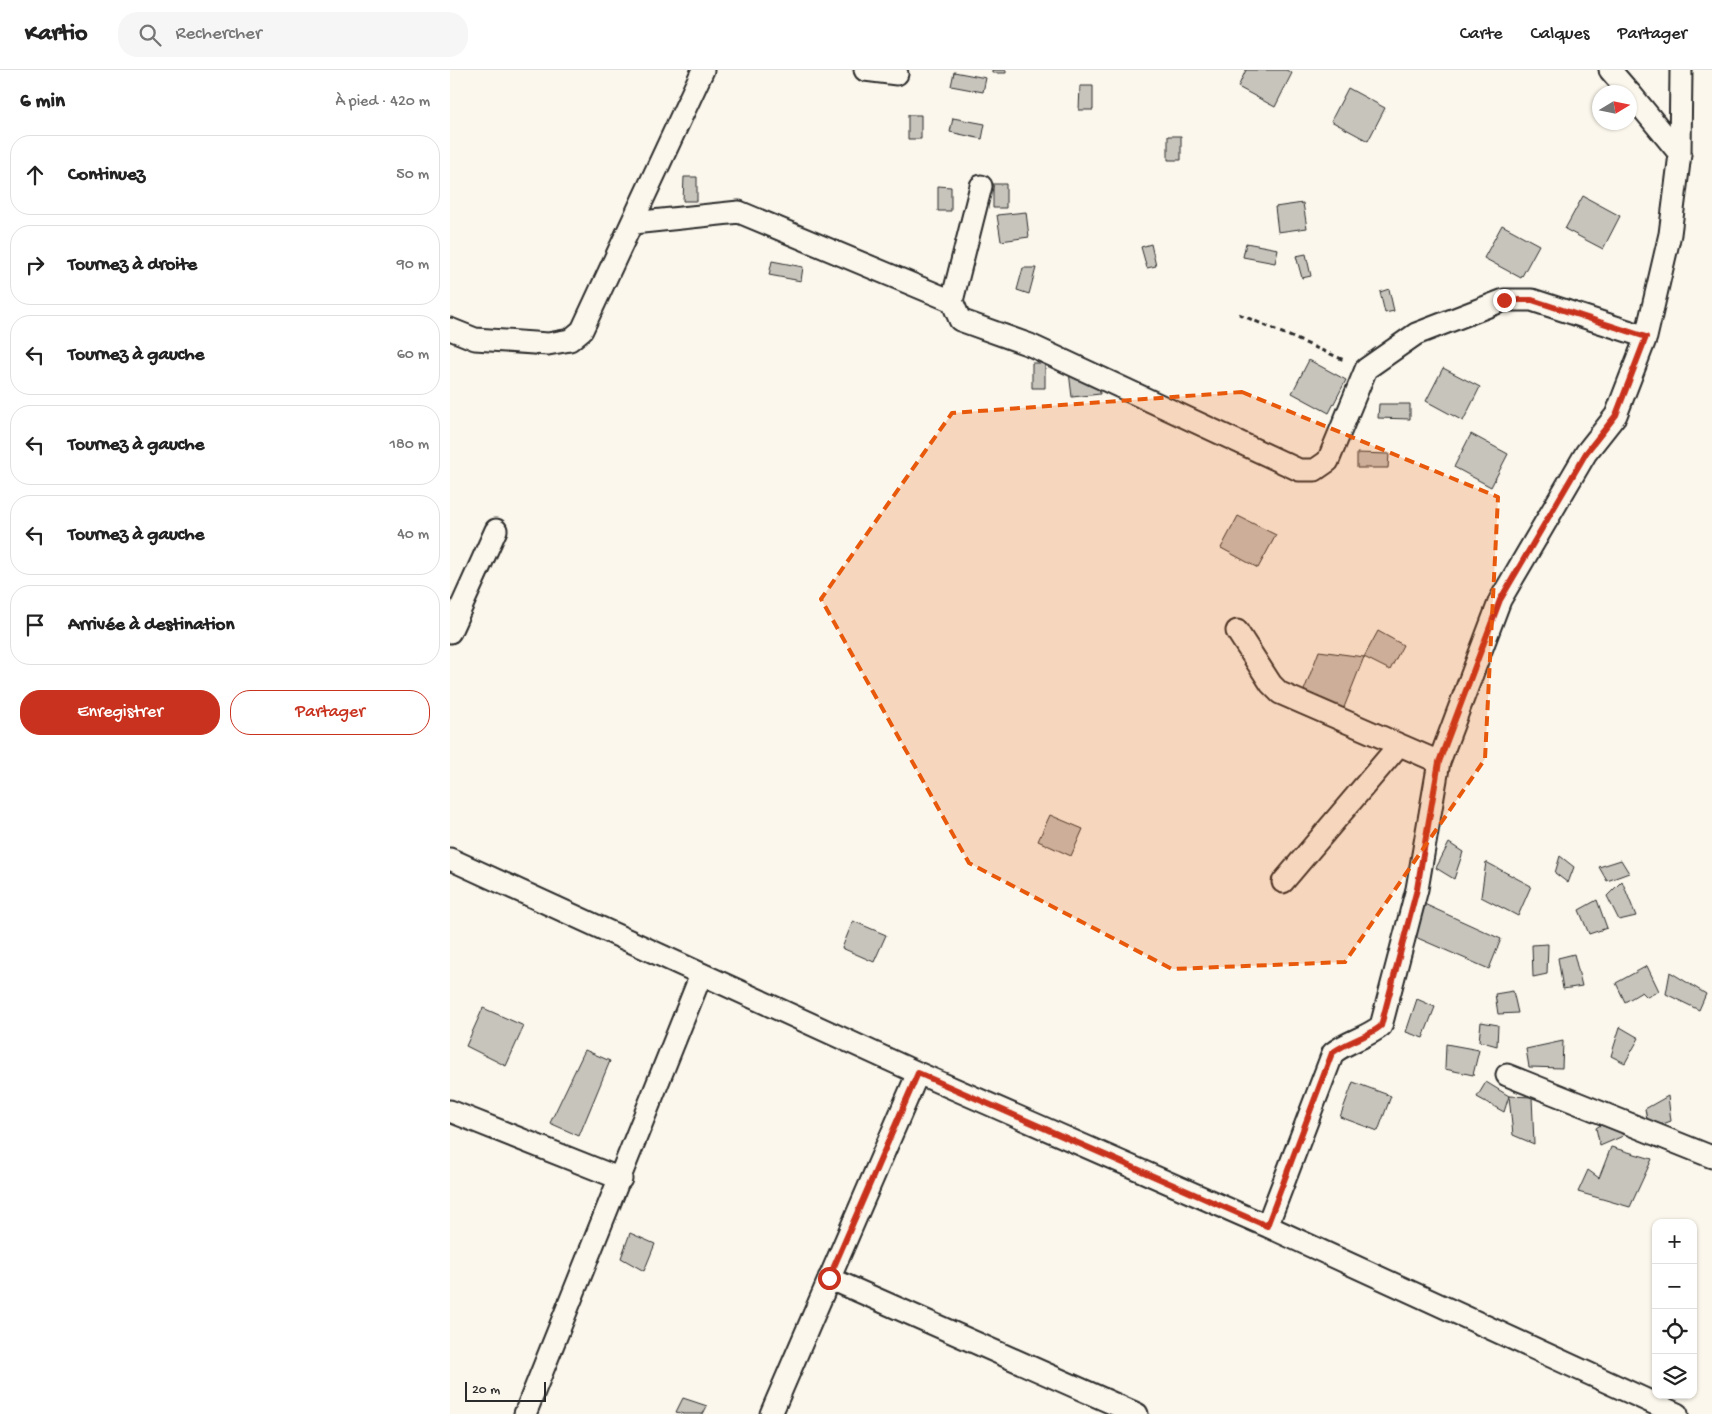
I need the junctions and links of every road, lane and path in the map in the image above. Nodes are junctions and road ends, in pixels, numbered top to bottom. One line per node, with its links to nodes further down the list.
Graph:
1 (703, 70): 10 (street)
2 (865, 70): 5 (street)
3 (1610, 70): 6 (street)
4 (1681, 70): 8 (street)
5 (897, 74)
6 (1622, 85)
7 (1637, 103): 8 (street)
8 (1680, 154): 14 (street)
9 (981, 186): 11 (street)
10 (633, 223): 11 (street); 13 (street)
11 (952, 301): 15 (street)
12 (1239, 314): 15 (path)
13 (450, 329)
14 (1646, 337): 15 (street); 20 (street)
15 (1366, 369)
16 (496, 530): 18 (street)
17 (1237, 631): 19 (street)
18 (450, 632)
19 (1400, 745): 20 (street); 22 (street)
20 (1439, 762): 29 (street)
21 (450, 859): 23 (street)
22 (1283, 882)
23 (701, 975): 24 (street); 28 (street)
24 (918, 1073): 29 (street); 30 (street)
25 (1507, 1075): 27 (street)
26 (450, 1111): 28 (street)
27 (1712, 1157)
28 (620, 1178): 31 (street)
29 (1267, 1226): 34 (street)
30 (829, 1278): 32 (street); 33 (street)
31 (524, 1414)
32 (771, 1414)
33 (1137, 1414)
34 (1676, 1414)

